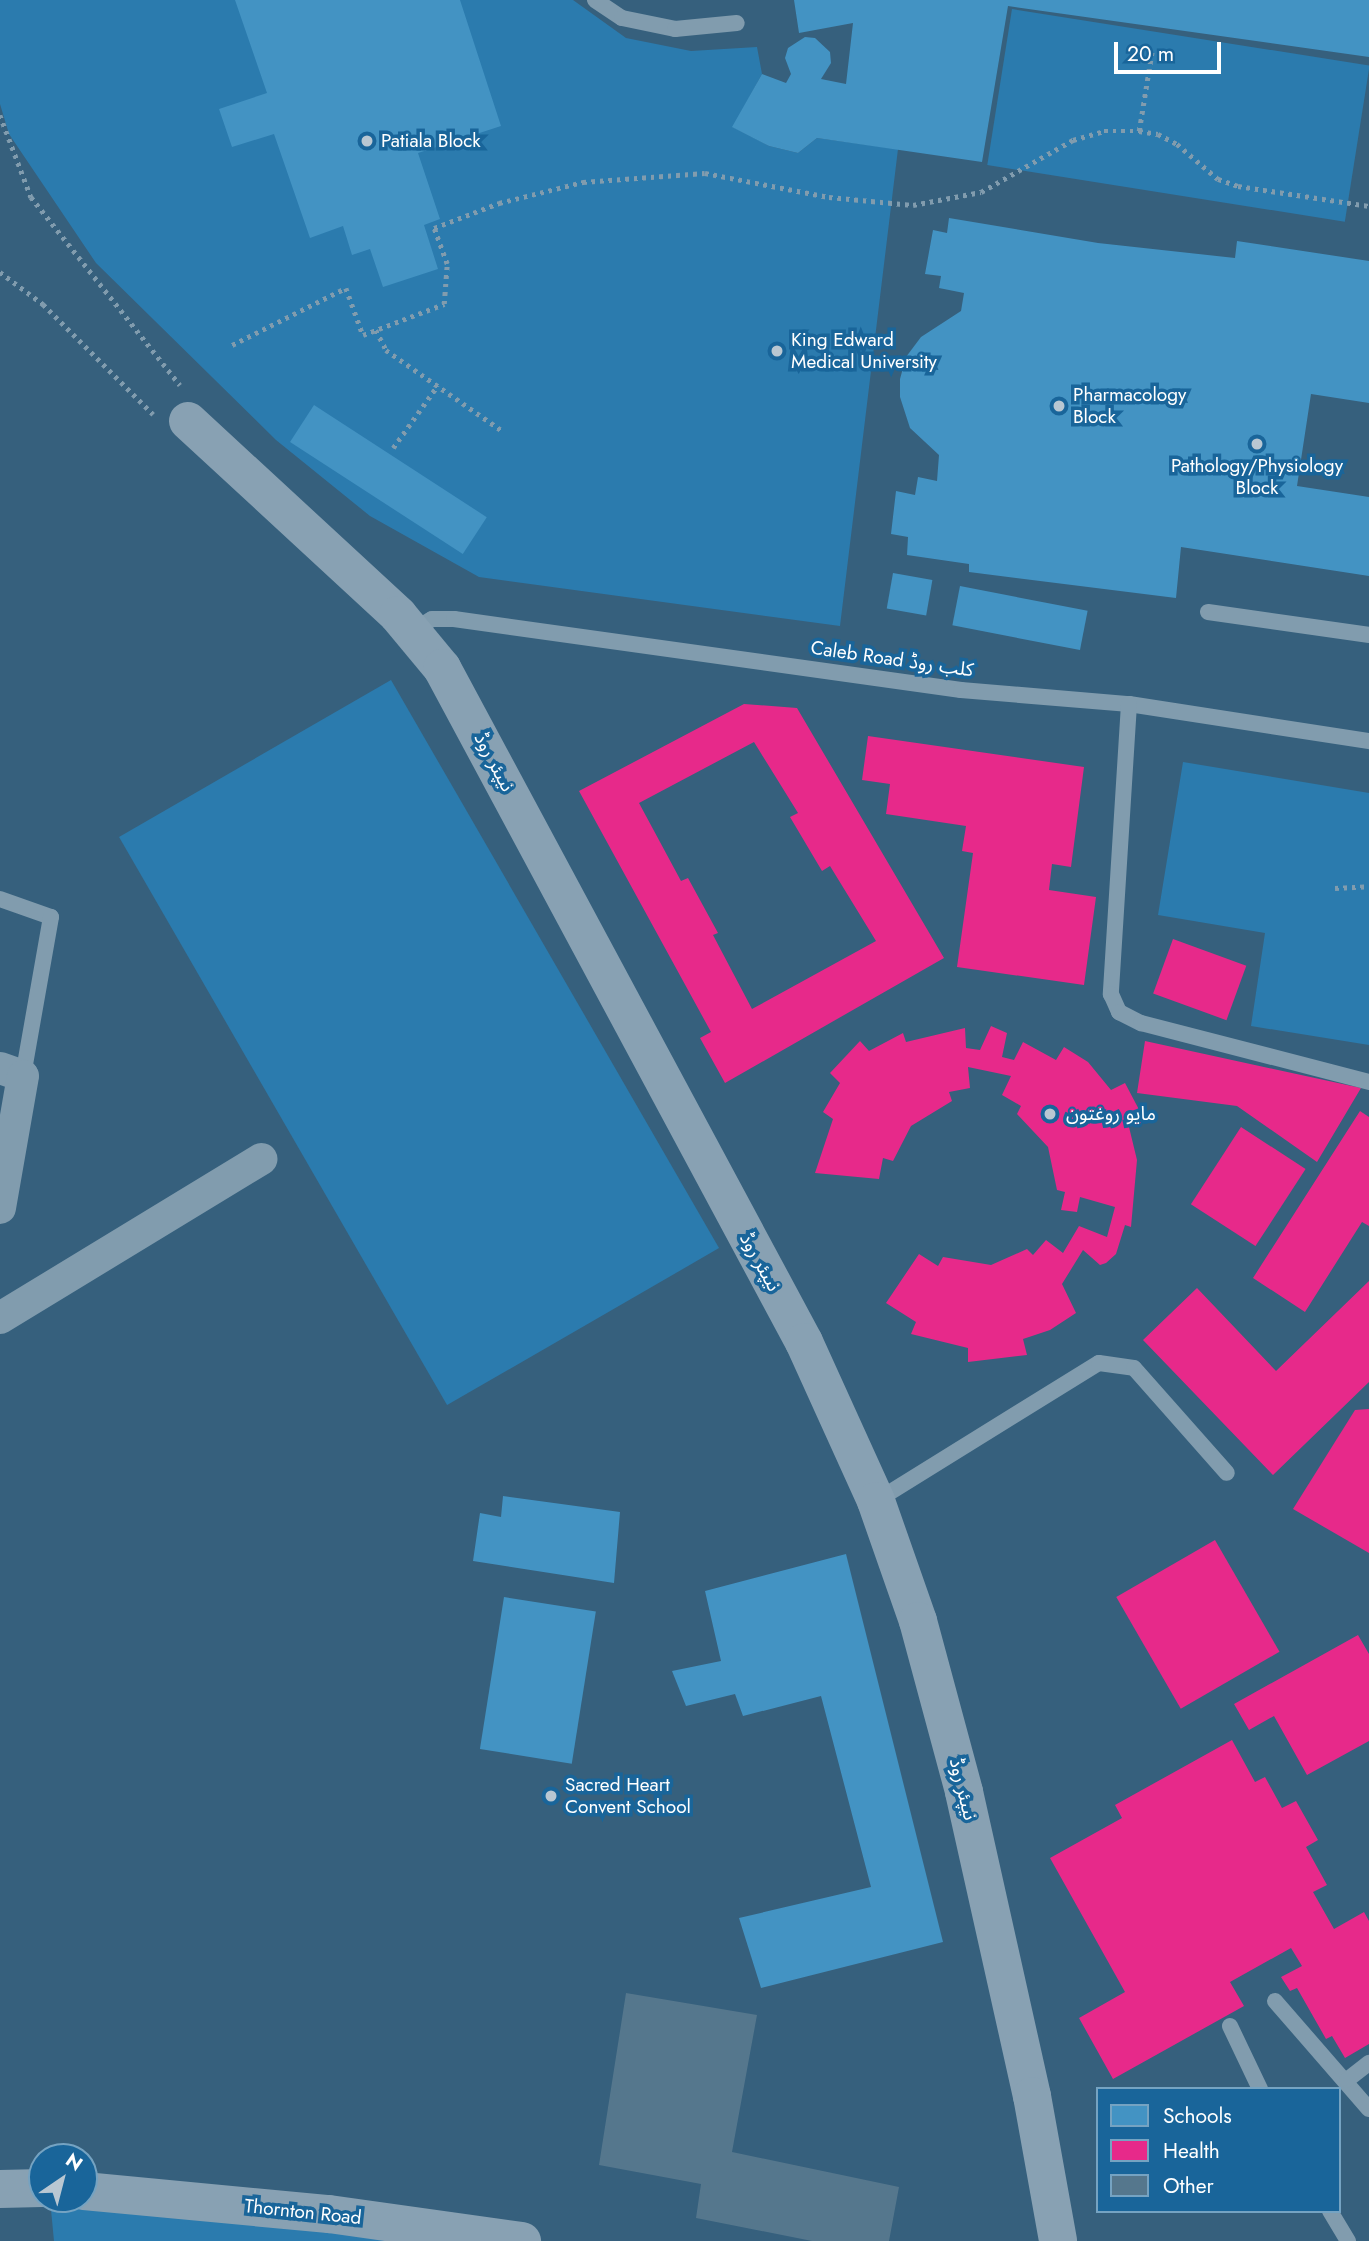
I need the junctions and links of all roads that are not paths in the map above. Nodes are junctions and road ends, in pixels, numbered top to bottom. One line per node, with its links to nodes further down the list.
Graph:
1 (595, 0): 2 (lane)
2 (737, 23)
3 (188, 421): 5 (street, نیپئر روڈ)
4 (1208, 612): 6 (lane)
5 (412, 631): 7 (lane, Caleb Road کلب روڈ); 16 (street, نیپئر روڈ)
6 (1369, 635)
7 (1129, 704): 8 (lane, Caleb Road کلب روڈ); 11 (lane)
8 (1369, 741)
9 (0, 899): 10 (lane)
10 (12, 1072): 13 (street)
11 (1369, 1082)
12 (261, 1159): 14 (street)
13 (0, 1208)
14 (0, 1318)
15 (1227, 1473): 16 (lane)
16 (876, 1501): 28 (street, نیپئر روڈ)
17 (1275, 2001): 20 (lane)
18 (1230, 2026): 21 (lane)
19 (1369, 2063): 20 (lane)
20 (1347, 2080): 22 (lane)
21 (1259, 2087)
22 (1369, 2109)
23 (28, 2188): 24 (street)
24 (0, 2189)
25 (98, 2192): 27 (street, Thornton Road)
26 (1331, 2213): 29 (lane)
27 (522, 2241)
28 (1058, 2241)
29 (1348, 2241)

